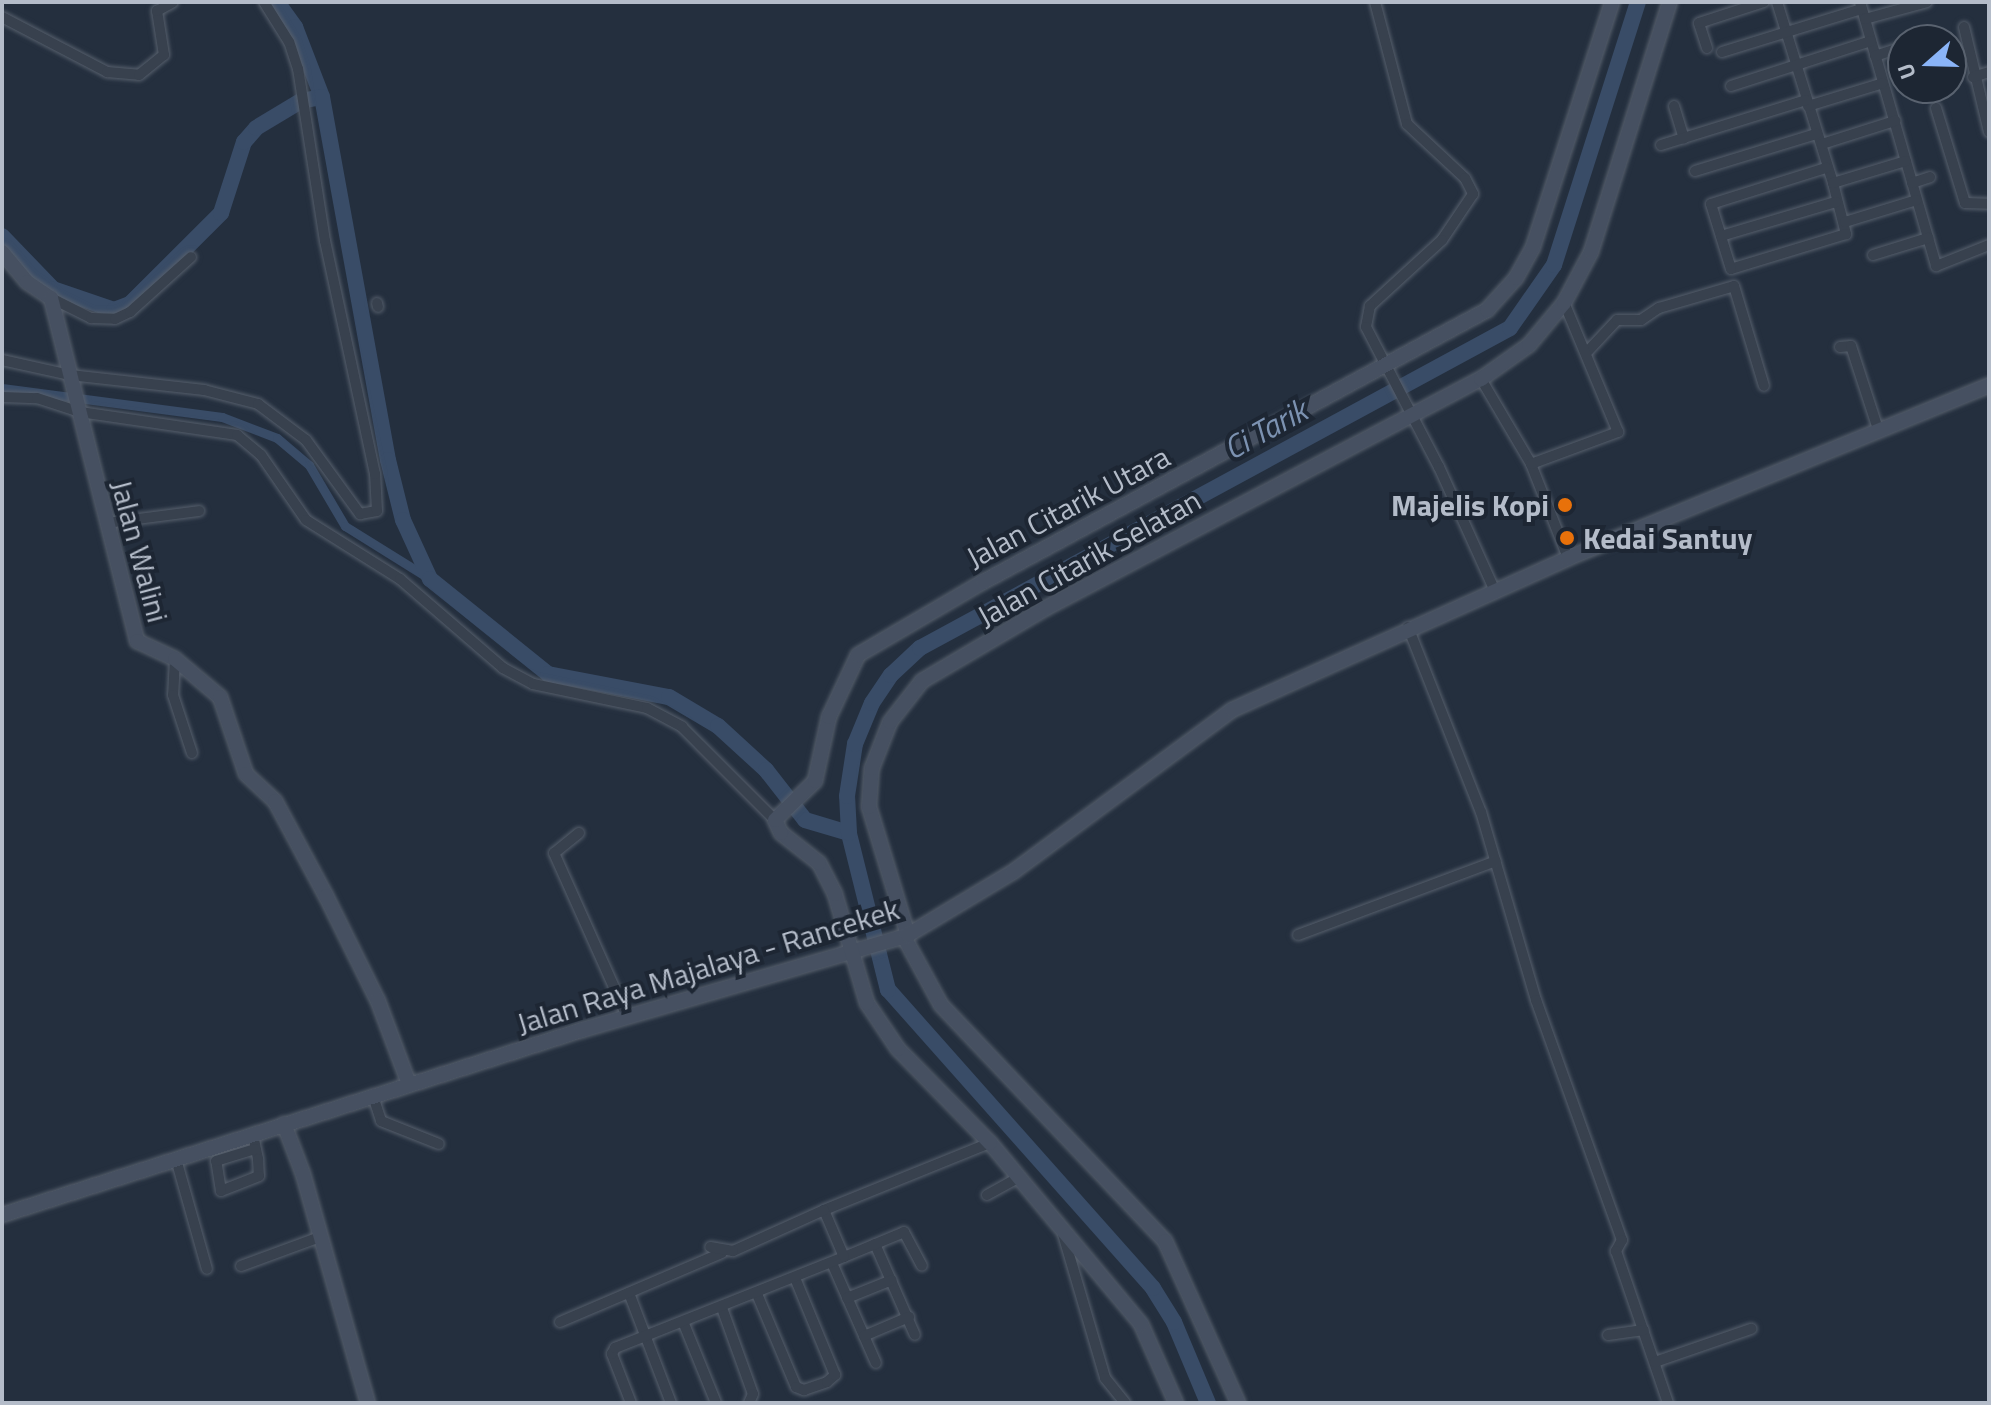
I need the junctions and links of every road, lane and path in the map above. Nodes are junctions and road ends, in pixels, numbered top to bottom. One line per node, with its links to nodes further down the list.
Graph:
1 (173, 2): 10 (street)
2 (264, 2): 53 (street)
3 (1375, 2): 52 (street)
4 (1612, 2): 52 (street, Jalan Citarik Utara)
5 (1670, 2): 48 (street, Jalan Citarik Selatan)
6 (1764, 2): 14 (street)
7 (1777, 2): 11 (street)
8 (1927, 2): 9 (street)
9 (1862, 10): 11 (street); 12 (street)
10 (2, 17)
11 (1785, 33): 15 (street); 18 (street)
12 (1871, 41): 17 (street); 18 (street)
13 (1967, 44): 20 (street)
14 (1707, 48)
15 (1722, 52)
16 (1887, 52): 17 (street)
17 (1875, 56): 21 (street)
18 (1795, 68): 22 (street); 23 (street)
19 (1989, 72): 20 (street)
20 (1973, 77): 27 (street)
21 (1883, 83): 23 (street); 26 (street)
22 (1731, 86)
23 (1807, 103): 28 (street); 29 (street)
24 (1674, 106): 28 (street)
25 (1936, 108): 39 (street)
26 (1895, 121): 29 (street); 31 (street)
27 (1989, 132)
28 (1684, 138): 30 (street)
29 (1819, 139): 32 (street); 33 (street)
30 (1661, 145)
31 (1906, 161): 35 (street); 36 (street)
32 (1826, 168): 35 (street); 41 (street)
33 (1695, 171)
34 (1930, 177): 36 (street)
35 (1833, 183): 38 (street)
36 (1912, 183): 37 (street)
37 (1917, 200): 40 (street); 42 (street)
38 (1836, 202): 40 (street); 41 (street)
39 (1989, 204)
40 (1845, 222): 41 (street)
41 (1721, 236)
42 (1928, 238): 43 (street); 45 (street)
43 (1989, 245)
44 (2, 252): 47 (street)
45 (1873, 255)
46 (191, 257): 47 (street)
47 (51, 298): 53 (street, Jalan Walini)
48 (1564, 302): 50 (street); 54 (street, Jalan Citarik Selatan)
49 (1840, 347): 60 (street)
50 (1588, 351): 56 (street); 61 (street)
51 (2, 360): 53 (street)
52 (1387, 368): 59 (street); 69 (street, Jalan Citarik Utara)
53 (71, 378): 58 (street, Jalan Walini)
54 (1481, 379): 59 (street, Jalan Citarik Selatan); 61 (street)
55 (1989, 385): 60 (street, Jalan Raya Majalaya - Rancekek)
56 (1764, 386)
57 (2, 397): 58 (street)
58 (80, 411): 63 (street, Jalan Walini); 69 (street)
59 (1412, 414): 65 (street); 73 (street, Jalan Citarik Selatan)
60 (1878, 429): 64 (street, Jalan Raya Majalaya - Rancekek)
61 (1531, 464): 64 (street)
62 (199, 511): 63 (street)
63 (107, 523): 67 (street, Jalan Walini)
64 (1568, 558): 65 (street, Jalan Raya Majalaya - Rancekek)
65 (1495, 591): 66 (street, Jalan Raya Majalaya - Rancekek)
66 (1408, 627): 71 (street); 73 (street, Jalan Raya Majalaya - Rancekek)
67 (175, 659): 68 (street); 76 (street, Jalan Walini)
68 (192, 753)
69 (776, 818): 74 (street)
70 (579, 833): 75 (street)
71 (1496, 861): 72 (street); 107 (street)
72 (1298, 935)
73 (901, 938): 74 (street, Jalan Raya Majalaya - Rancekek); 121 (street, Jalan Citarik Selatan)
74 (854, 955): 75 (street, Jalan Raya Majalaya - Rancekek); 80 (street)
75 (627, 1016): 76 (street, Jalan Raya Majalaya - Rancekek)
76 (409, 1084): 77 (street, Jalan Raya Majalaya - Rancekek)
77 (373, 1096): 78 (street, Jalan Raya Majalaya - Rancekek); 81 (street)
78 (284, 1124): 79 (street, Jalan Raya Majalaya - Rancekek); 88 (street)
79 (254, 1142): 79 (street); 82 (street, Jalan Raya Majalaya - Rancekek)
80 (990, 1143): 83 (street); 85 (street)
81 (439, 1144)
82 (176, 1159): 86 (street, Jalan Raya Majalaya - Rancekek); 96 (street)
83 (1019, 1177): 84 (street); 87 (street)
84 (987, 1195)
85 (824, 1210): 91 (street); 92 (street)
86 (2, 1215)
87 (1061, 1224): 119 (street); 120 (street)
88 (320, 1237): 94 (street); 114 (street)
89 (875, 1244): 92 (street); 95 (street); 98 (street)
90 (710, 1247): 91 (street)
91 (724, 1252): 99 (street)
92 (844, 1257): 93 (street)
93 (832, 1263): 97 (street); 101 (street)
94 (241, 1266)
95 (922, 1266)
96 (207, 1269)
97 (795, 1278): 100 (street); 100 (street)
98 (892, 1280): 101 (street); 103 (street)
99 (629, 1293): 104 (street); 111 (street)
100 (757, 1294): 102 (street)
101 (847, 1298): 110 (street)
102 (722, 1308): 105 (street); 118 (street)
103 (909, 1317): 108 (street); 110 (street)
104 (560, 1322)
105 (684, 1324): 111 (street); 117 (street)
106 (1751, 1329): 112 (street)
107 (1644, 1330): 109 (street); 112 (street)
108 (915, 1335)
109 (1608, 1335)
110 (864, 1336): 113 (street)
111 (646, 1339): 115 (street); 116 (street)
112 (1655, 1362): 122 (street)
113 (876, 1363)
114 (368, 1403)
115 (631, 1403)
116 (671, 1403)
117 (716, 1403)
118 (749, 1403)
119 (1125, 1403)
120 (1176, 1403)
121 (1238, 1403)
122 (1668, 1403)

